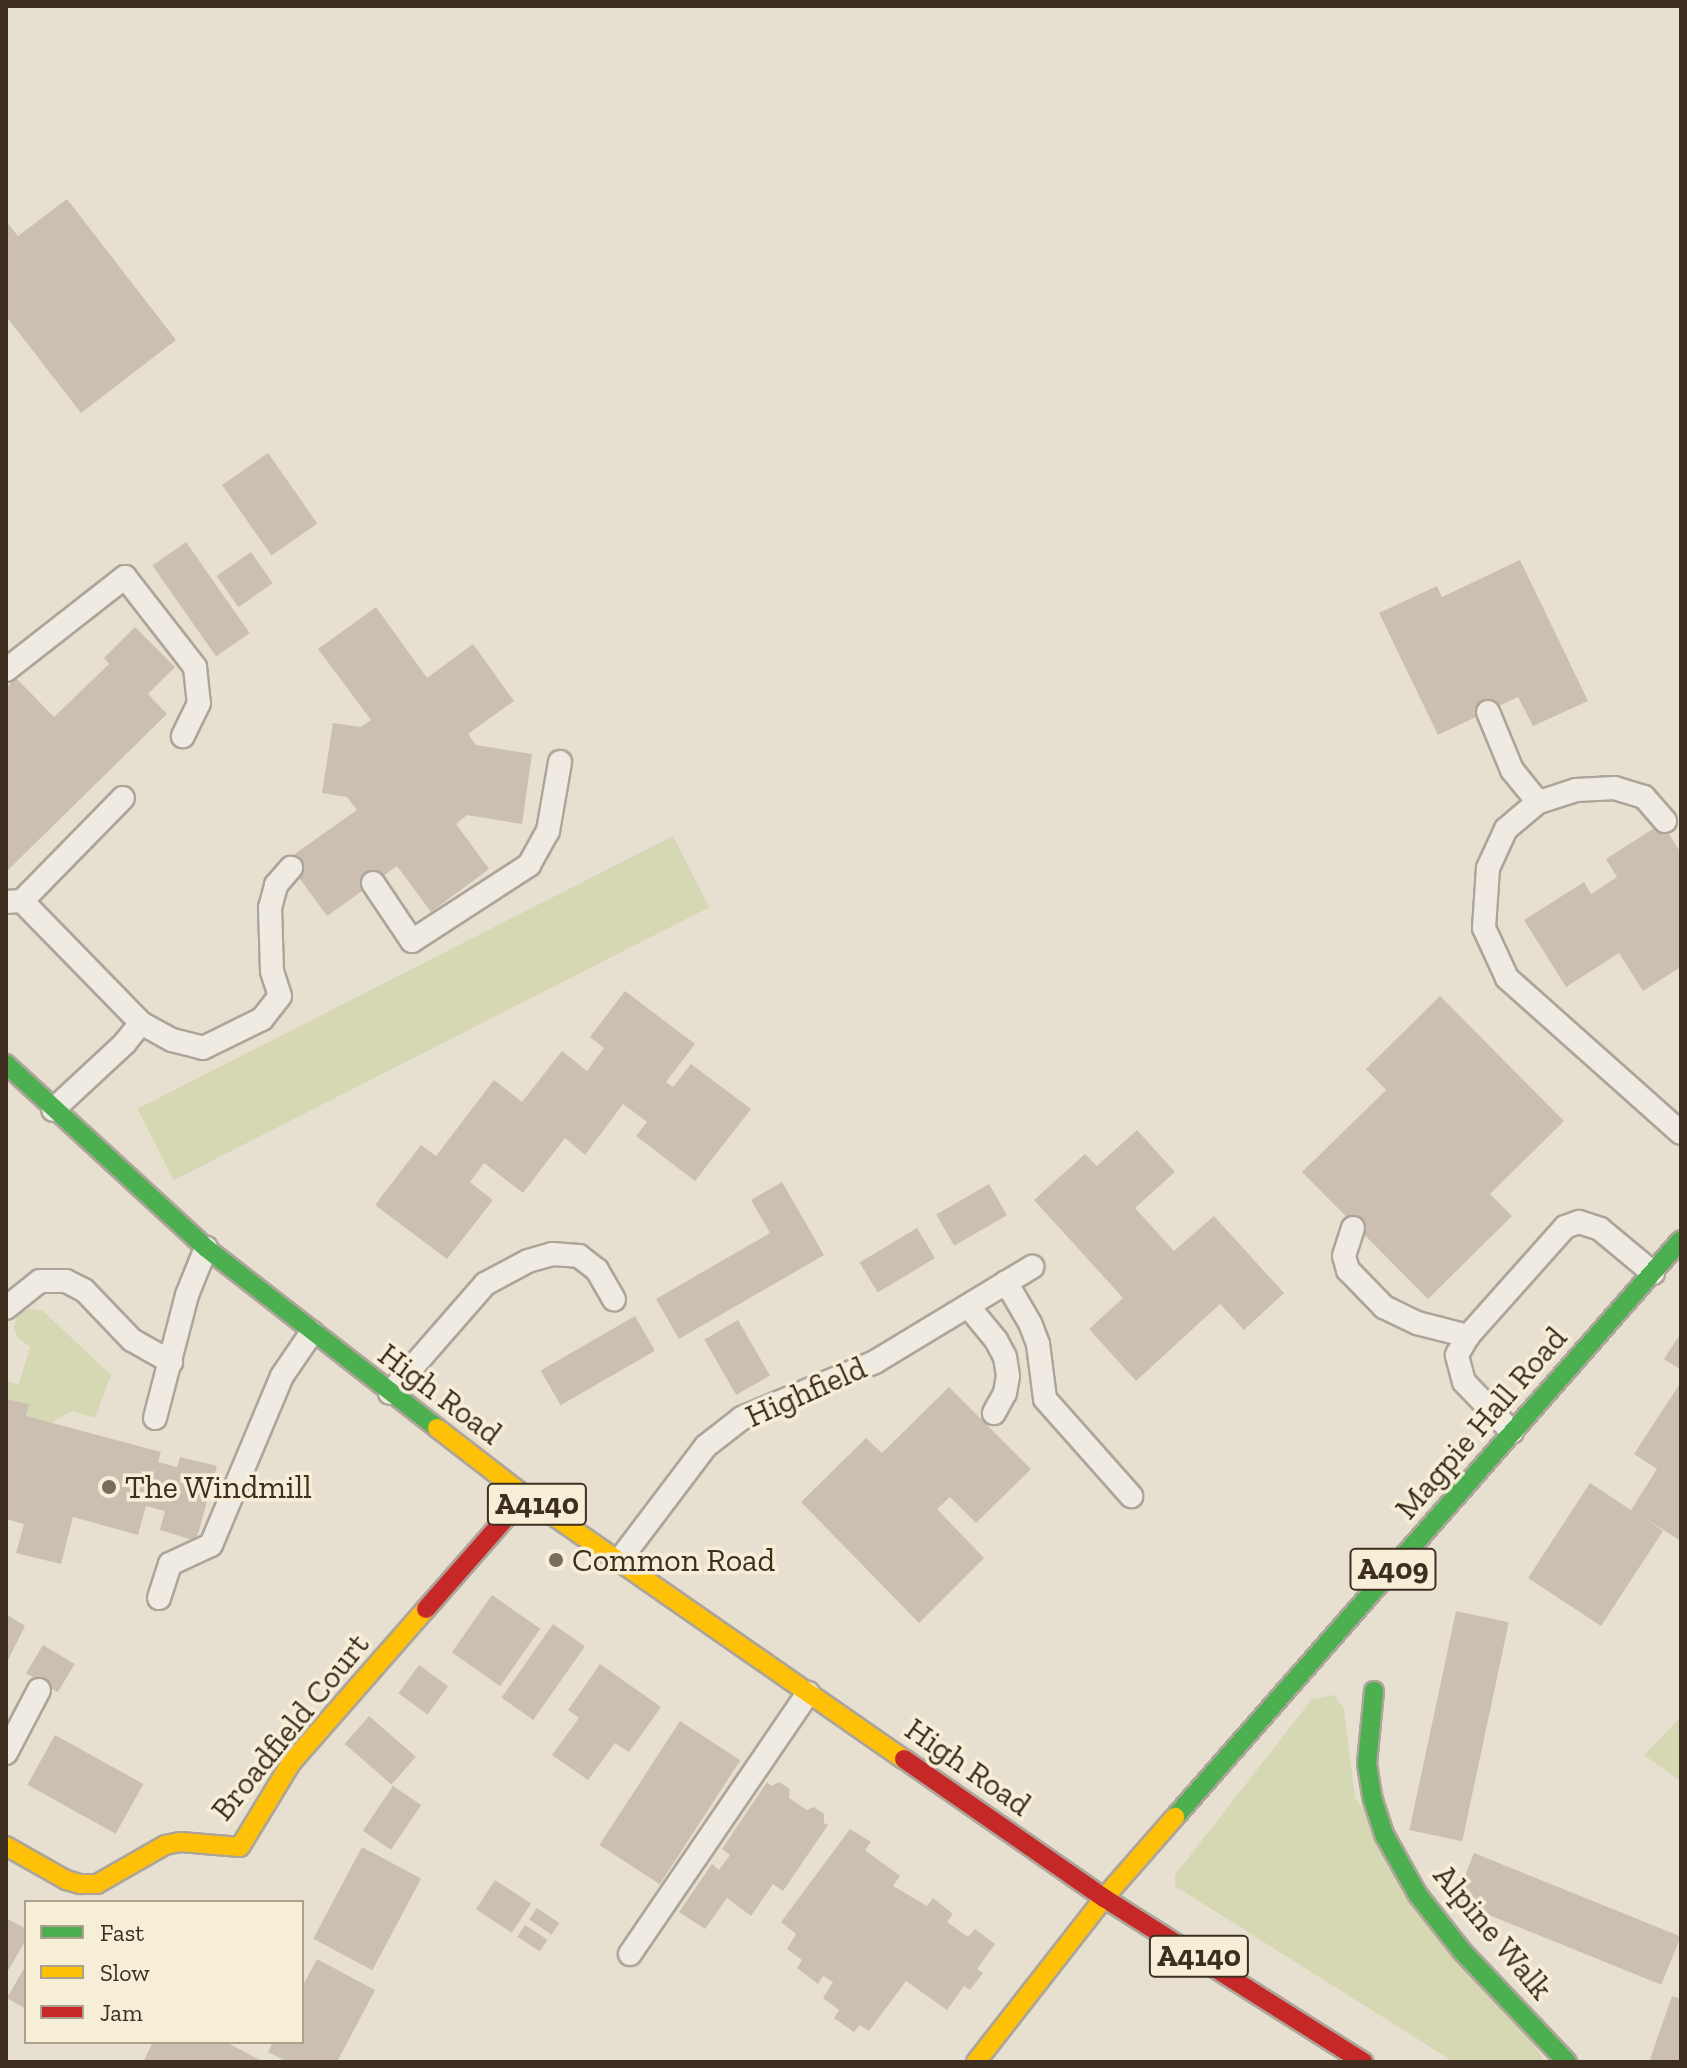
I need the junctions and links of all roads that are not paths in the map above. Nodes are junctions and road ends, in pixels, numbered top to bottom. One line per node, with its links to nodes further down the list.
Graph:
1 (6, 670): 3 (lane)
2 (1488, 712): 6 (lane)
3 (183, 736)
4 (560, 762): 9 (lane)
5 (123, 798): 10 (lane)
6 (1538, 802): 7 (lane); 14 (lane)
7 (1665, 821)
8 (291, 868): 11 (lane)
9 (373, 883)
10 (14, 902): 11 (lane)
11 (141, 1023): 13 (lane)
12 (6, 1064): 13 (main road, High Road / A4140)
13 (53, 1110): 17 (main road, High Road / A4140)
14 (1681, 1133)
15 (1353, 1228): 25 (lane)
16 (1681, 1240): 19 (main road, Magpie Hall Road / A409)
17 (206, 1248): 24 (main road, High Road / A4140); 26 (lane)
18 (1032, 1267): 20 (lane, Highfield)
19 (1653, 1273): 25 (lane); 30 (main road, Magpie Hall Road / A409)
20 (1006, 1282): 22 (lane, Highfield); 32 (lane)
21 (614, 1299): 27 (lane)
22 (968, 1306): 28 (lane); 33 (lane, Highfield)
23 (6, 1308): 26 (lane)
24 (312, 1332): 27 (main road, High Road / A4140); 34 (lane)
25 (1468, 1336): 30 (lane)
26 (171, 1362): 29 (lane)
27 (390, 1393): 31 (main road, High Road / A4140)
28 (994, 1413)
29 (155, 1418)
30 (1512, 1432): 40 (main road, Magpie Hall Road / A409)
31 (525, 1496): 33 (main road, High Road / A4140); 39 (main road, Broadfield Court)
32 (1131, 1496)
33 (619, 1561): 37 (main road, High Road / A4140)
34 (159, 1598)
35 (39, 1690): 38 (lane)
36 (1374, 1691): 44 (main road, Alpine Walk)
37 (808, 1693): 40 (main road, High Road / A4140); 41 (lane)
38 (6, 1753)
39 (6, 1846)
40 (1104, 1898): 42 (main road, A409); 43 (main road, A4140)
41 (630, 1954)
42 (976, 2062)
43 (1363, 2062)
44 (1567, 2062)

